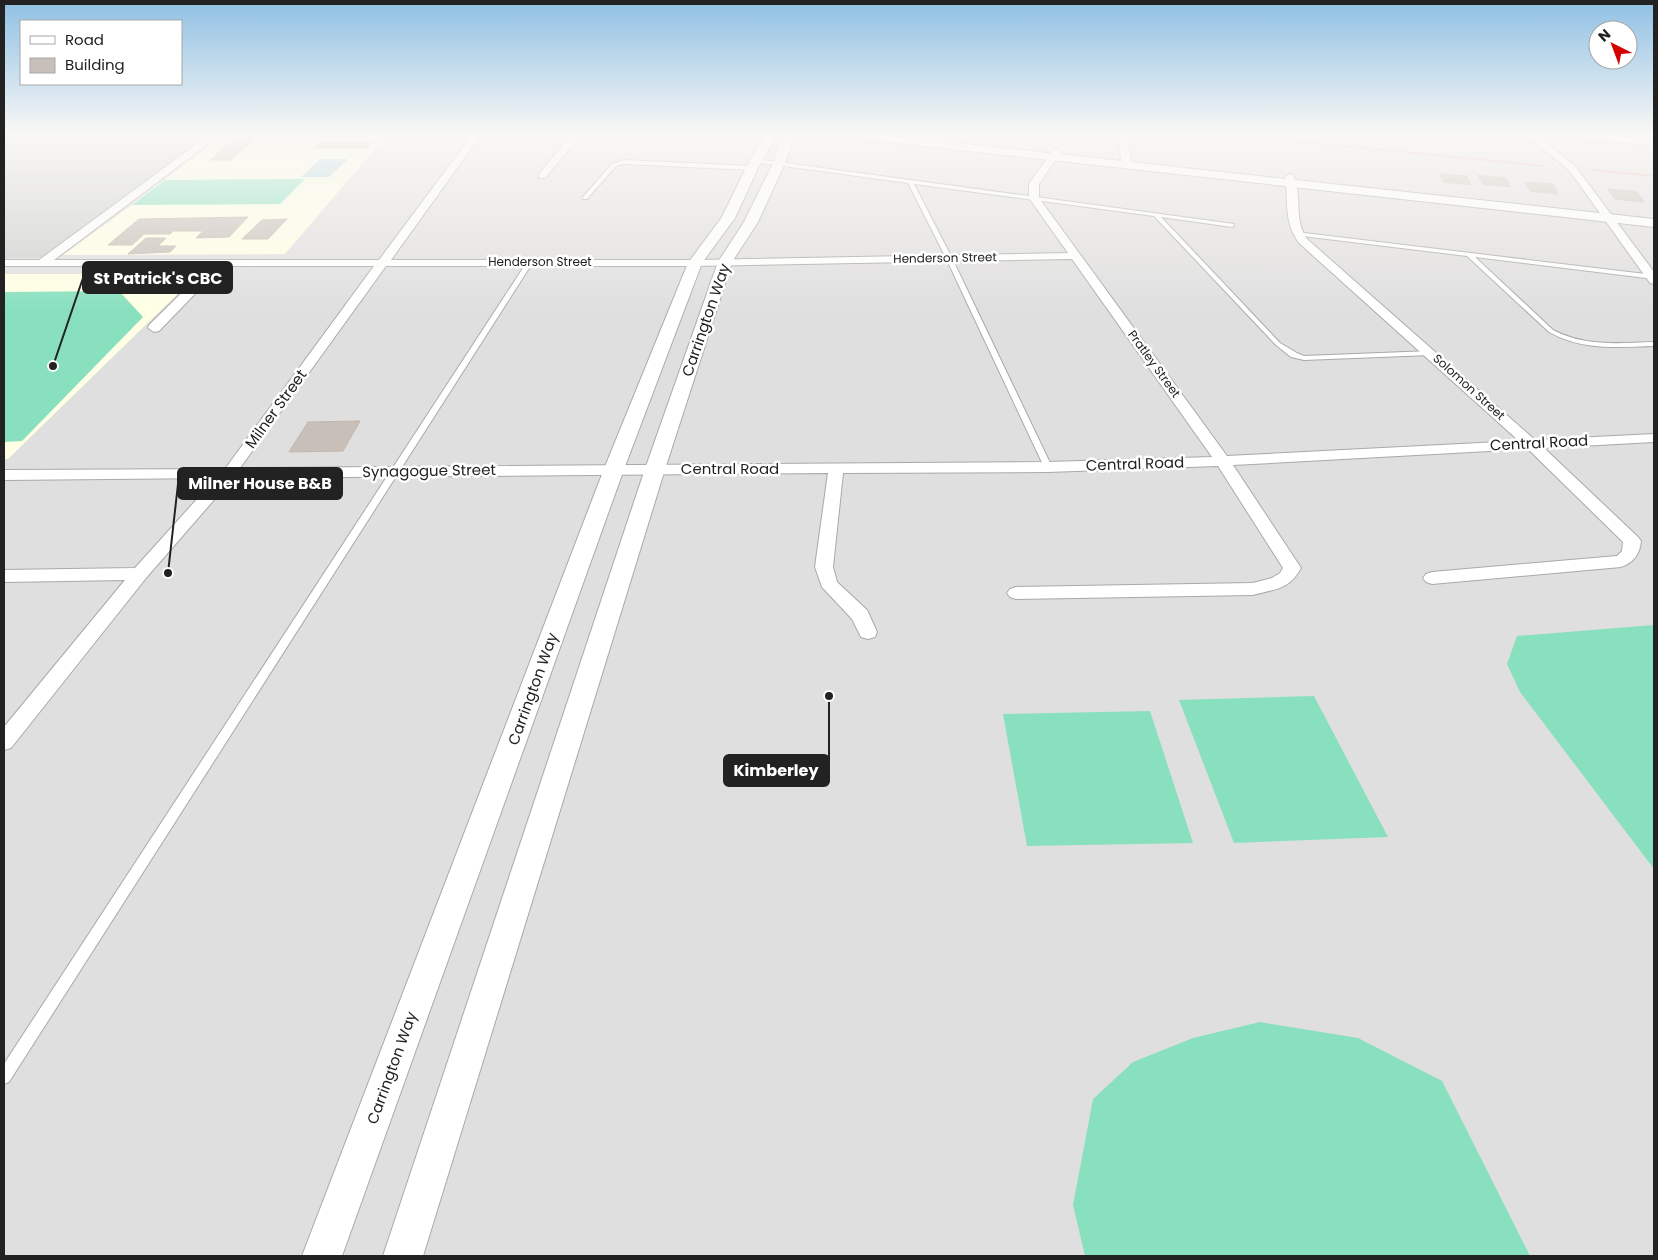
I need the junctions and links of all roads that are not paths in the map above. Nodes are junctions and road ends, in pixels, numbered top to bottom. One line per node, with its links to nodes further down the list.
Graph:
1 (136, 194): 27 (street)
2 (433, 194): 23 (street, Milner Street)
3 (589, 194): 12 (lane)
4 (743, 194): 29 (street, Carrington Way)
5 (756, 194): 25 (street, Carrington Way)
6 (916, 194): 22 (lane)
7 (1003, 194): 13 (lane)
8 (1034, 194): 13 (street)
9 (1292, 194): 19 (street)
10 (1416, 194): 14 (street)
11 (1592, 194): 14 (street)
12 (585, 198)
13 (1034, 198): 15 (lane); 21 (street, Pratley Street)
14 (1608, 215): 16 (street); 17 (street); 30 (street)
15 (1157, 216): 18 (lane); 33 (lane)
16 (1654, 217)
17 (1654, 223)
18 (1232, 225)
19 (1296, 234): 20 (lane); 33 (street, Solomon Street)
20 (1468, 254): 30 (lane); 32 (lane)
21 (1076, 256): 22 (street, Henderson Street); 36 (street, Pratley Street)
22 (949, 258): 25 (street, Henderson Street); 37 (lane)
23 (383, 262): 24 (street, Henderson Street); 28 (street, Henderson Street); 41 (street, Milner Street)
24 (530, 262): 29 (street, Henderson Street); 42 (lane)
25 (725, 262): 29 (street, Henderson Street); 39 (street, Carrington Way)
26 (4, 263): 27 (street, Henderson Street)
27 (42, 263): 28 (street, Henderson Street)
28 (218, 263): 31 (street)
29 (695, 263): 38 (street, Carrington Way)
30 (1654, 278)
31 (154, 328)
32 (1654, 344)
33 (1431, 353): 35 (street, Solomon Street)
34 (1654, 438): 35 (street, Central Road)
35 (1531, 444): 36 (street, Central Road); 47 (street, Solomon Street)
36 (1223, 461): 37 (street, Central Road); 46 (street, Pratley Street)
37 (1048, 467): 40 (street, Central Road)
38 (614, 469): 39 (street, Central Road); 42 (street, Synagogue Street); 52 (street, Carrington Way)
39 (655, 469): 40 (street, Central Road); 53 (street, Carrington Way)
40 (836, 469): 49 (street)
41 (230, 472): 42 (street, Synagogue Street); 43 (street, Synagogue Street); 44 (street, Milner Street)
42 (394, 472): 51 (lane)
43 (4, 475)
44 (140, 574): 45 (street); 50 (street, Milner Street)
45 (4, 576)
46 (1287, 577): 48 (street)
47 (1432, 578)
48 (1016, 593)
49 (868, 632)
50 (4, 742)
51 (4, 1077)
52 (322, 1256)
53 (403, 1256)

